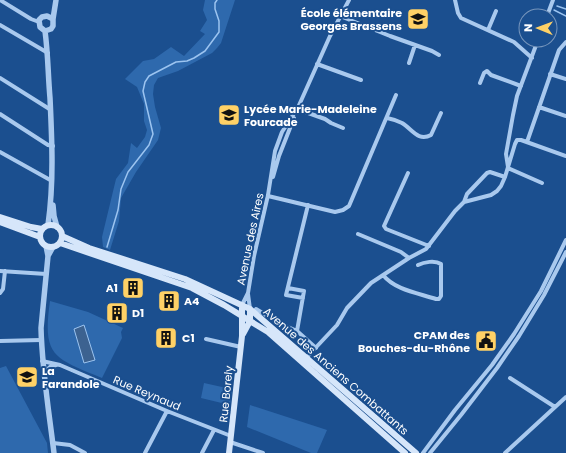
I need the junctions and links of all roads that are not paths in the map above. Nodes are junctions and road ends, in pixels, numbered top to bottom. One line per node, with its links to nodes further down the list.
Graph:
1 (0, 0): 9 (street)
2 (55, 0): 6 (street); 8 (street)
3 (349, 0): 7 (street, Avenue des Aires)
4 (455, 0): 12 (street)
5 (496, 11): 12 (street)
6 (47, 16): 8 (street); 9 (street)
7 (340, 16): 14 (street); 20 (street, Avenue des Aires)
8 (53, 19): 11 (street)
9 (39, 22): 11 (street)
10 (0, 26): 16 (street)
11 (48, 30): 16 (street)
12 (488, 30): 18 (street)
13 (566, 42): 21 (street)
14 (415, 45): 17 (street); 19 (street)
15 (535, 48): 18 (street)
16 (48, 54): 30 (street)
17 (439, 56)
18 (532, 58): 26 (street)
19 (409, 63)
20 (317, 64): 24 (street); 29 (street, Avenue des Aires)
21 (550, 74): 23 (street); 28 (street)
22 (0, 78): 30 (street)
23 (566, 79)
24 (361, 80)
25 (480, 83): 26 (street)
26 (521, 86): 40 (street)
27 (396, 95): 34 (street)
28 (539, 107): 33 (street); 36 (street)
29 (297, 109): 35 (street); 46 (street, Avenue des Aires)
30 (51, 110): 37 (street)
31 (441, 113): 34 (street)
32 (0, 114): 37 (street)
33 (566, 116)
34 (387, 118): 48 (street)
35 (343, 128)
36 (527, 142): 39 (street); 40 (street)
37 (53, 146): 43 (street)
38 (0, 152): 43 (street)
39 (566, 156)
40 (508, 168): 42 (street); 44 (street)
41 (408, 173): 58 (street)
42 (505, 177): 47 (street); 47 (street)
43 (52, 181): 45 (street)
44 (542, 183)
45 (52, 192): 51 (street); 52 (street)
46 (268, 196): 48 (street); 67 (street, Avenue des Aires)
47 (464, 202): 58 (street)
48 (308, 205): 75 (street)
49 (0, 218): 51 (main road)
50 (0, 222): 55 (main road)
51 (45, 227): 52 (main road); 55 (main road)
52 (57, 227): 54 (main road)
53 (358, 234): 61 (street)
54 (62, 236): 57 (main road); 68 (main road, Avenue des Anciens Combattants)
55 (40, 237): 59 (main road)
56 (566, 240): 101 (street)
57 (60, 243): 59 (main road); 69 (main road, Avenue des Anciens Combattants)
58 (429, 246): 61 (street)
59 (49, 247): 64 (street)
60 (566, 252): 102 (street)
61 (409, 258): 65 (street)
62 (418, 265): 65 (street)
63 (2, 271): 64 (street); 66 (street)
64 (46, 274): 79 (street)
65 (383, 275): 81 (street)
66 (0, 293)
67 (248, 293): 68 (street, Avenue des Aires); 70 (street, Avenue des Aires)
68 (242, 305): 69 (main road); 70 (main road, Avenue des Anciens Combattants); 71 (main road, Rue Borely)
69 (228, 307): 71 (main road, Avenue des Anciens Combattants)
70 (252, 307): 72 (main road, Avenue des Anciens Combattants); 73 (main road); 75 (street)
71 (242, 316): 73 (main road, Avenue des Anciens Combattants); 74 (main road, Rue Borely)
72 (262, 319): 73 (main road); 82 (main road, Avenue des Anciens Combattants)
73 (250, 321): 74 (main road); 76 (main road, Rue Borely); 99 (main road, Avenue des Anciens Combattants)
74 (242, 324): 76 (main road, Rue Borely)
75 (297, 329): 81 (street)
76 (242, 336): 80 (main road, Rue Borely)
77 (206, 339): 80 (street)
78 (0, 340): 79 (street)
79 (41, 340): 83 (street)
80 (241, 347): 91 (main road, Rue Borely)
81 (316, 348): 82 (street)
82 (306, 358): 100 (main road, Avenue des Anciens Combattants)
83 (42, 360): 84 (street, Rue Reynaud); 85 (street)
84 (56, 365): 85 (street); 89 (street, Rue Reynaud)
85 (43, 374): 92 (street)
86 (510, 378): 88 (street)
87 (566, 397): 88 (street)
88 (555, 407): 103 (street)
89 (167, 411): 90 (street, Rue Reynaud); 95 (street)
90 (214, 430): 91 (street, Rue Reynaud); 96 (street)
91 (231, 439): 97 (main road, Rue Borely); 98 (street, Rue Reynaud)
92 (53, 444): 93 (street); 94 (street)
93 (54, 453)
94 (85, 453)
95 (145, 453)
96 (202, 453)
97 (229, 453)
98 (264, 453)
99 (405, 453)
100 (416, 453)
101 (423, 453)
102 (430, 453)
103 (505, 453)

